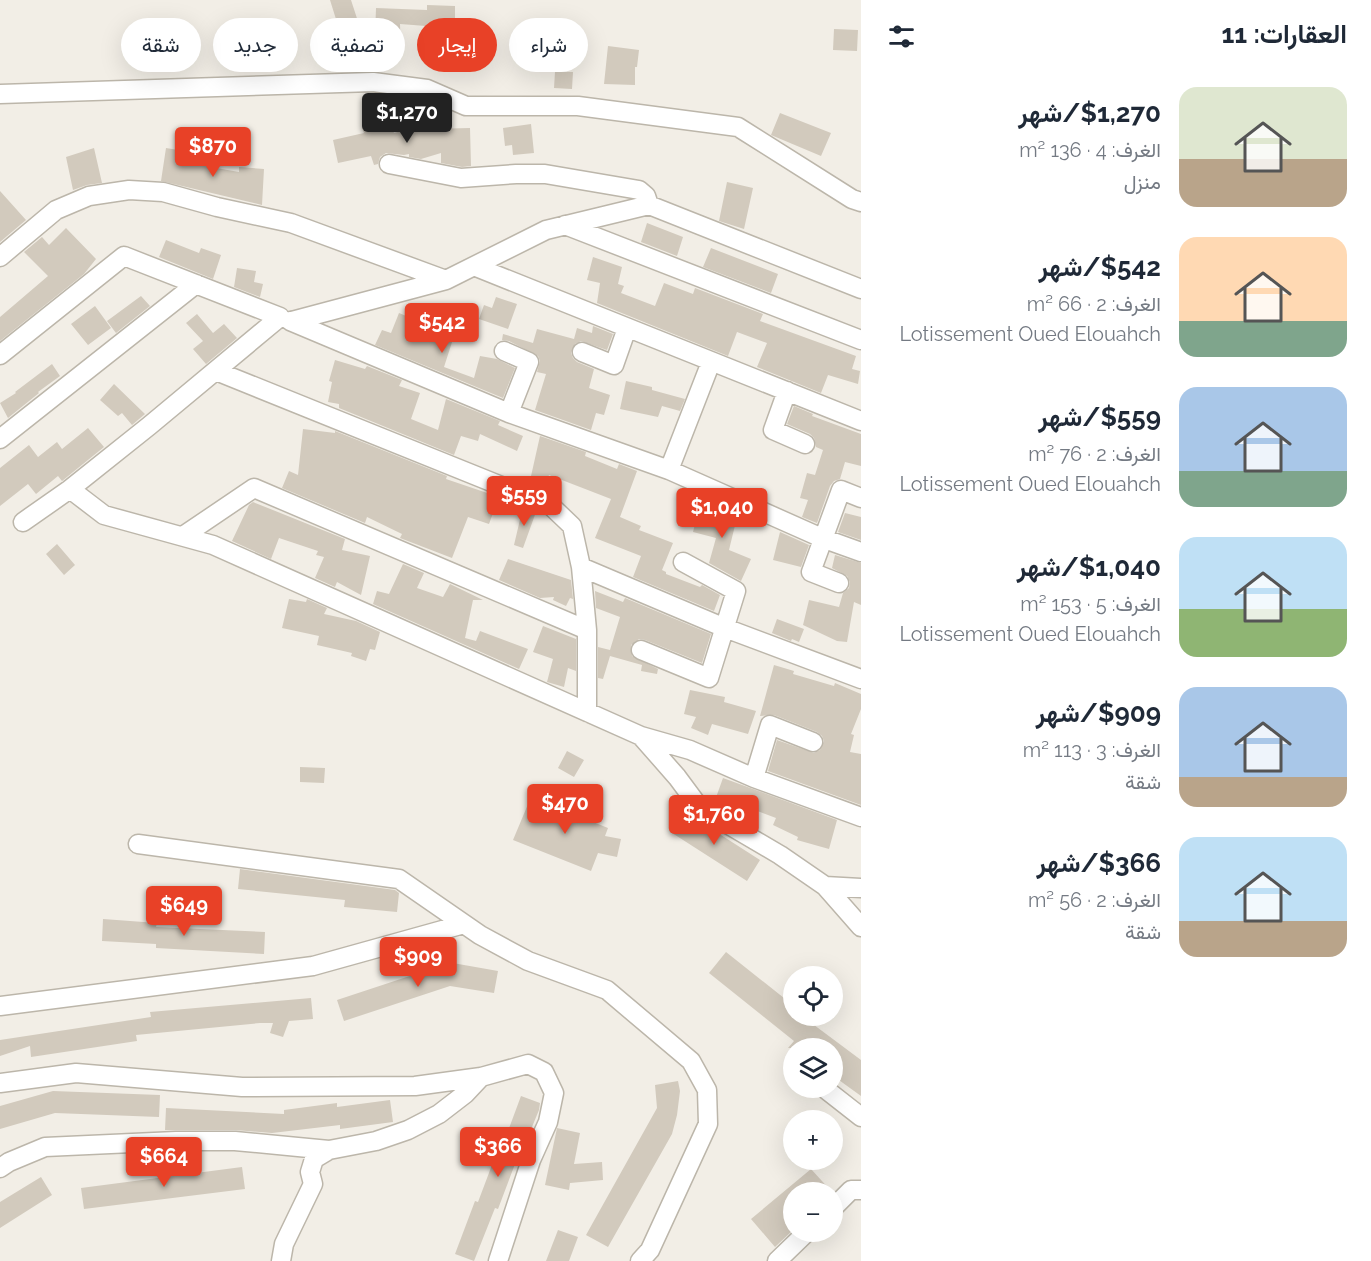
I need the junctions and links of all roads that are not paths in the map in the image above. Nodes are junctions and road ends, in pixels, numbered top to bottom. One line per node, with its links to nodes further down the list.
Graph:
1 (0, 94): 3 (street)
2 (389, 164): 4 (street)
3 (861, 202)
4 (649, 205): 5 (street); 10 (street)
5 (565, 225): 7 (street); 13 (street)
6 (0, 257): 8 (street)
7 (476, 267): 8 (street); 12 (street)
8 (446, 280): 11 (street)
9 (196, 285): 11 (street); 16 (street); 22 (street)
10 (861, 289)
11 (286, 319): 18 (street); 20 (street)
12 (627, 328): 15 (street); 17 (street)
13 (861, 340)
14 (504, 351): 20 (street)
15 (582, 352)
16 (0, 355)
17 (711, 362): 19 (street); 24 (street)
18 (216, 370): 25 (street); 32 (street)
19 (787, 392): 21 (street); 23 (street)
20 (509, 413): 24 (street)
21 (861, 421)
22 (0, 439)
23 (805, 444)
24 (669, 470): 29 (street)
25 (70, 489): 27 (street); 28 (street)
26 (861, 498): 29 (street)
27 (23, 522)
28 (183, 536): 35 (street); 38 (street)
29 (822, 538): 30 (street); 33 (street)
30 (861, 552)
31 (683, 562): 34 (street)
32 (581, 567): 34 (street); 35 (street)
33 (839, 583)
34 (725, 627): 36 (street); 37 (street)
35 (587, 630): 38 (street)
36 (641, 650)
37 (861, 679)
38 (587, 712): 39 (street)
39 (641, 736): 41 (street); 44 (street)
40 (813, 742): 41 (street)
41 (754, 778): 42 (street)
42 (861, 817)
43 (138, 844): 46 (street)
44 (825, 886): 45 (street); 47 (street)
45 (861, 888)
46 (464, 924): 48 (street); 60 (street)
47 (861, 927)
48 (0, 1006)
49 (481, 1077): 50 (street); 53 (street); 59 (street)
50 (0, 1083)
51 (837, 1098): 52 (street)
52 (861, 1117)
53 (329, 1150): 54 (street); 58 (street)
54 (0, 1168)
55 (861, 1191): 56 (street)
56 (843, 1199)
57 (797, 1242): 61 (street)
58 (281, 1261)
59 (498, 1261)
60 (640, 1261)
61 (777, 1261)

